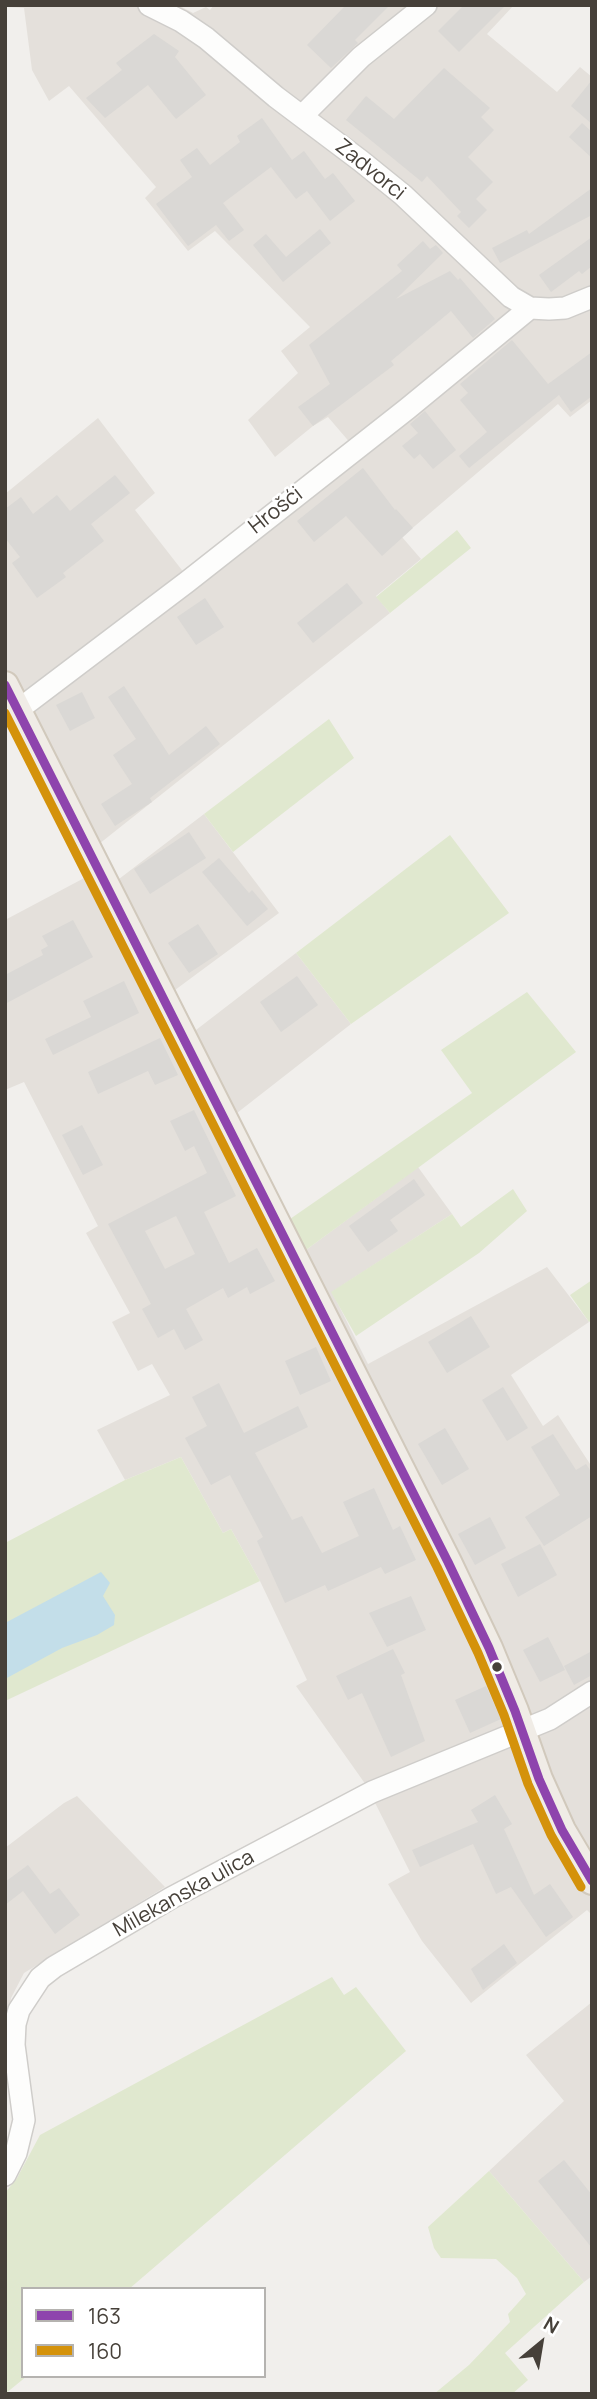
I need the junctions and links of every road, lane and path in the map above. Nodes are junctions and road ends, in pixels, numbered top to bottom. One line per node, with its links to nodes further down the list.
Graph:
1 (149, 5): 3 (street, Zadvorci)
2 (426, 5): 3 (street)
3 (302, 116): 5 (street, Zadvorci)
4 (592, 297): 5 (street)
5 (530, 308): 7 (street, Hrošći)
6 (5, 685): 7 (main road)
7 (18, 710): 9 (main road)
8 (592, 1692): 9 (street, Milekanska ulica)
9 (522, 1731): 10 (main road); 11 (street, Milekanska ulica)
10 (592, 1881)
11 (5, 2175)

